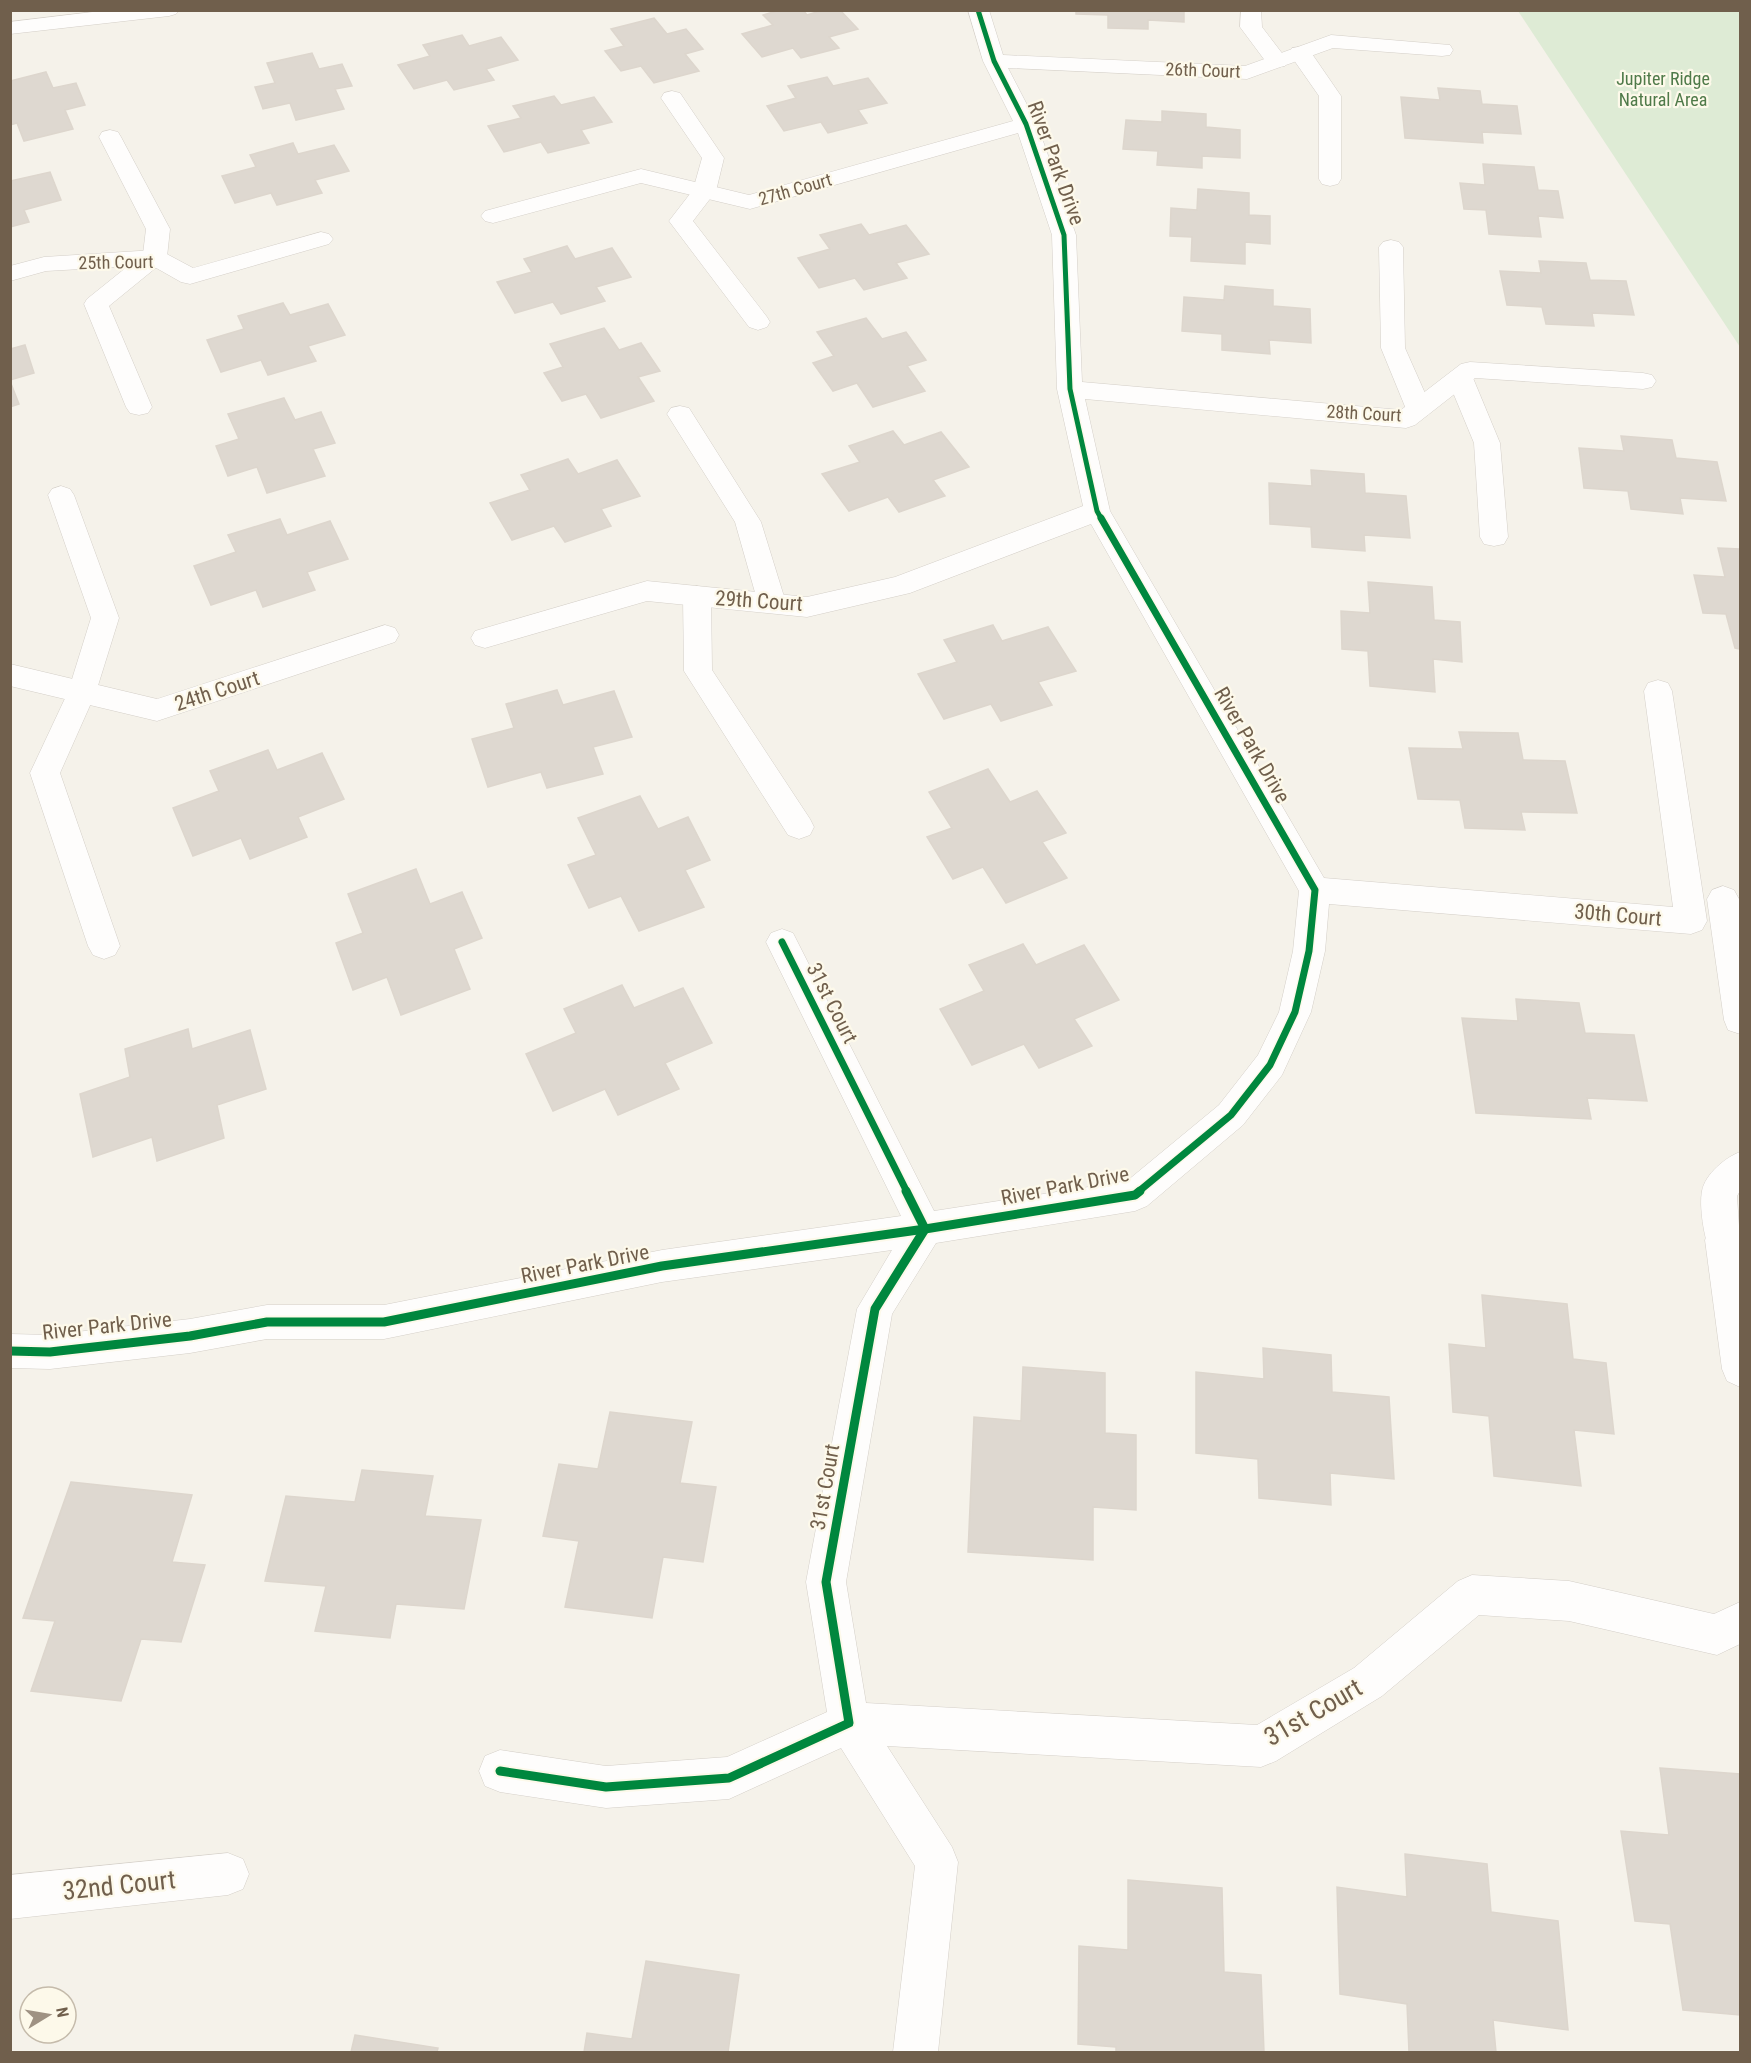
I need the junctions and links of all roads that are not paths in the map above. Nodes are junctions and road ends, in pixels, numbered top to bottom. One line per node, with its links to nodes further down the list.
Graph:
1 (169, 10): 4 (street)
2 (978, 10): 7 (street, River Park Drive)
3 (1251, 10): 8 (street)
4 (10, 28)
5 (1442, 50): 6 (street, 26th Court)
6 (1300, 53): 8 (street, 26th Court); 12 (street)
7 (994, 61): 8 (street, 26th Court); 10 (street, River Park Drive)
8 (1277, 61)
9 (672, 98): 13 (street)
10 (1026, 124): 13 (street, 27th Court); 22 (street, River Park Drive)
11 (110, 137): 17 (street)
12 (1330, 179)
13 (704, 191): 14 (street, 27th Court); 19 (street)
14 (493, 216)
15 (321, 239): 17 (street, 25th Court)
16 (1391, 247): 24 (street)
17 (155, 257): 18 (street, 25th Court); 23 (street)
18 (10, 274)
19 (758, 322)
20 (1460, 378): 21 (street, 28th Court); 24 (street, 28th Court); 28 (street)
21 (1643, 381)
22 (1070, 388): 24 (street, 28th Court); 27 (street, River Park Drive)
23 (139, 407)
24 (1419, 409)
25 (680, 414): 30 (street)
26 (61, 495): 35 (street)
27 (1097, 511): 30 (street, 29th Court); 37 (street, River Park Drive)
28 (1494, 537)
29 (697, 596): 30 (street, 29th Court); 32 (street, 29th Court); 36 (street)
30 (772, 603)
31 (385, 635): 35 (street, 24th Court)
32 (485, 638)
33 (10, 675): 35 (street, 24th Court)
34 (1658, 691): 39 (street, 30th Court)
35 (82, 692): 41 (street)
36 (799, 827)
37 (1315, 890): 39 (street, 30th Court); 44 (street, River Park Drive)
38 (1732, 893): 39 (street); 42 (street)
39 (1690, 921)
40 (782, 942): 44 (street, 31st Court)
41 (104, 946)
42 (1740, 1020)
43 (1740, 1167): 46 (street)
44 (925, 1229): 45 (street, River Park Drive); 48 (street, 31st Court)
45 (10, 1351)
46 (1740, 1369)
47 (1740, 1622): 48 (street, 31st Court)
48 (849, 1723): 49 (street, 31st Court); 52 (street, 31st Court)
49 (500, 1771)
50 (228, 1874): 51 (street, 32nd Court)
51 (10, 1897)
52 (915, 2052)

